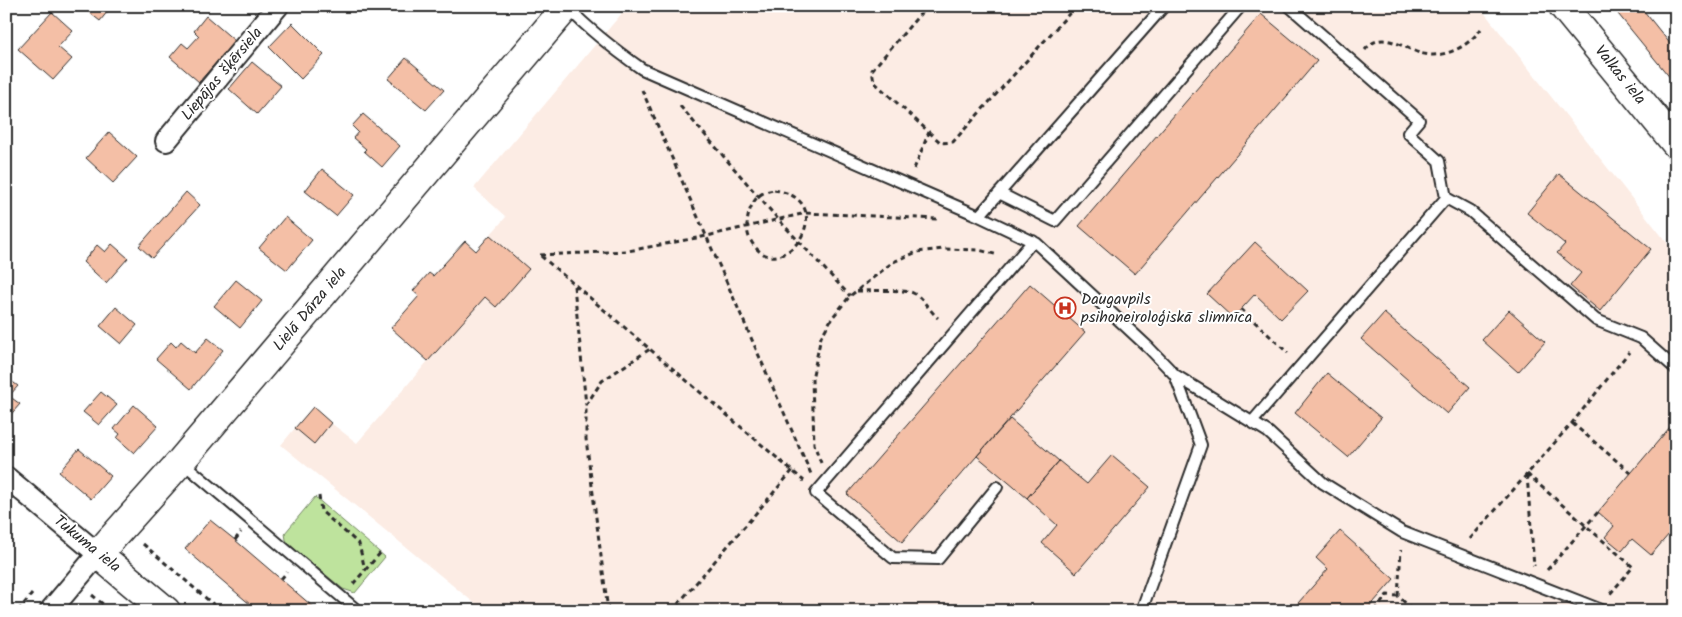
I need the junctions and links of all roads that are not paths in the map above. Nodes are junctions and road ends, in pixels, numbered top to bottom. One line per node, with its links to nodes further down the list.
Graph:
1 (278, 6): 7 (street, Liepājas šķērsiela)
2 (567, 6): 11 (lane); 16 (street, Lielā Dārza iela)
3 (1164, 6): 9 (lane)
4 (1241, 6): 9 (lane)
5 (1289, 6): 10 (lane)
6 (1563, 6): 8 (street, Valkas iela)
7 (166, 141)
8 (1676, 144)
9 (1000, 193): 11 (lane)
10 (1446, 198): 13 (lane); 15 (lane)
11 (979, 216): 12 (lane)
12 (1033, 241): 14 (lane); 18 (lane)
13 (1676, 369)
14 (1175, 375): 15 (lane); 24 (lane)
15 (1252, 422): 20 (lane)
16 (181, 461): 19 (street, Lielā Dārza iela); 23 (lane)
17 (6, 477): 19 (street, Tukuma iela)
18 (997, 487)
19 (98, 554): 21 (street, Lielā Dārza iela); 22 (street, Tukuma iela)
20 (1601, 610)
21 (50, 611)
22 (166, 611)
23 (358, 611)
24 (1150, 611)

